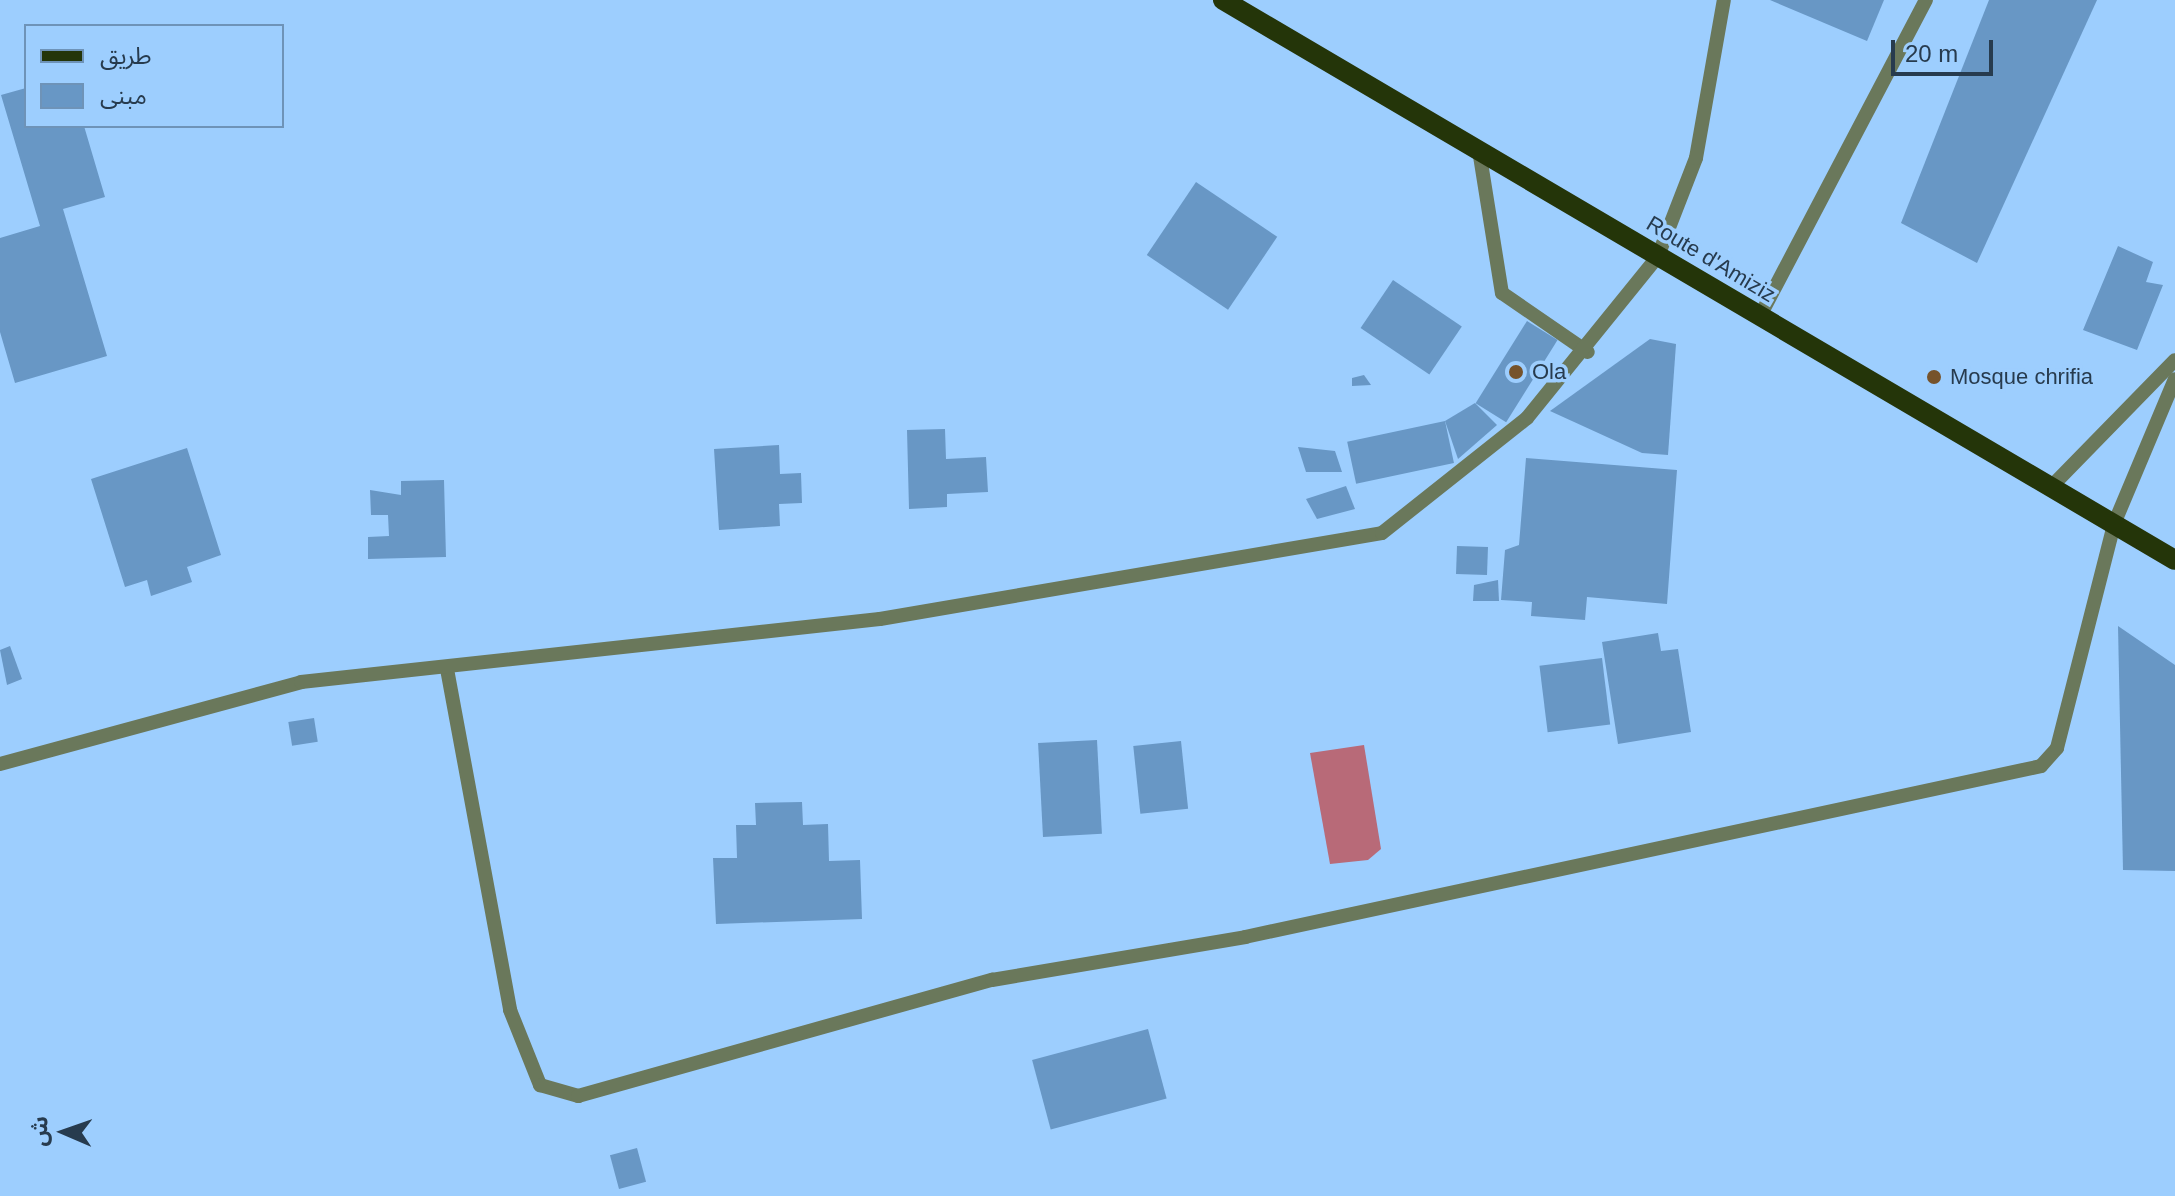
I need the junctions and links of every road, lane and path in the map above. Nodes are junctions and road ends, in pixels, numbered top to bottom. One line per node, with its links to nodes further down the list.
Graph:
1 (1223, 0): 4 (main road, Route d'Amiziz)
2 (1724, 0): 5 (street)
3 (1926, 0): 6 (street)
4 (1479, 150): 5 (main road, Route d'Amiziz); 7 (street)
5 (1658, 256): 6 (main road, Route d'Amiziz); 7 (street)
6 (1760, 316): 10 (main road, Route d'Amiziz)
7 (1588, 352): 13 (street)
8 (2175, 362): 10 (street)
9 (2175, 379): 11 (street)
10 (2051, 487): 11 (main road, Route d'Amiziz)
11 (2114, 524): 12 (main road, Route d'Amiziz); 13 (street)
12 (2175, 560)
13 (447, 669): 14 (street)
14 (0, 764)

